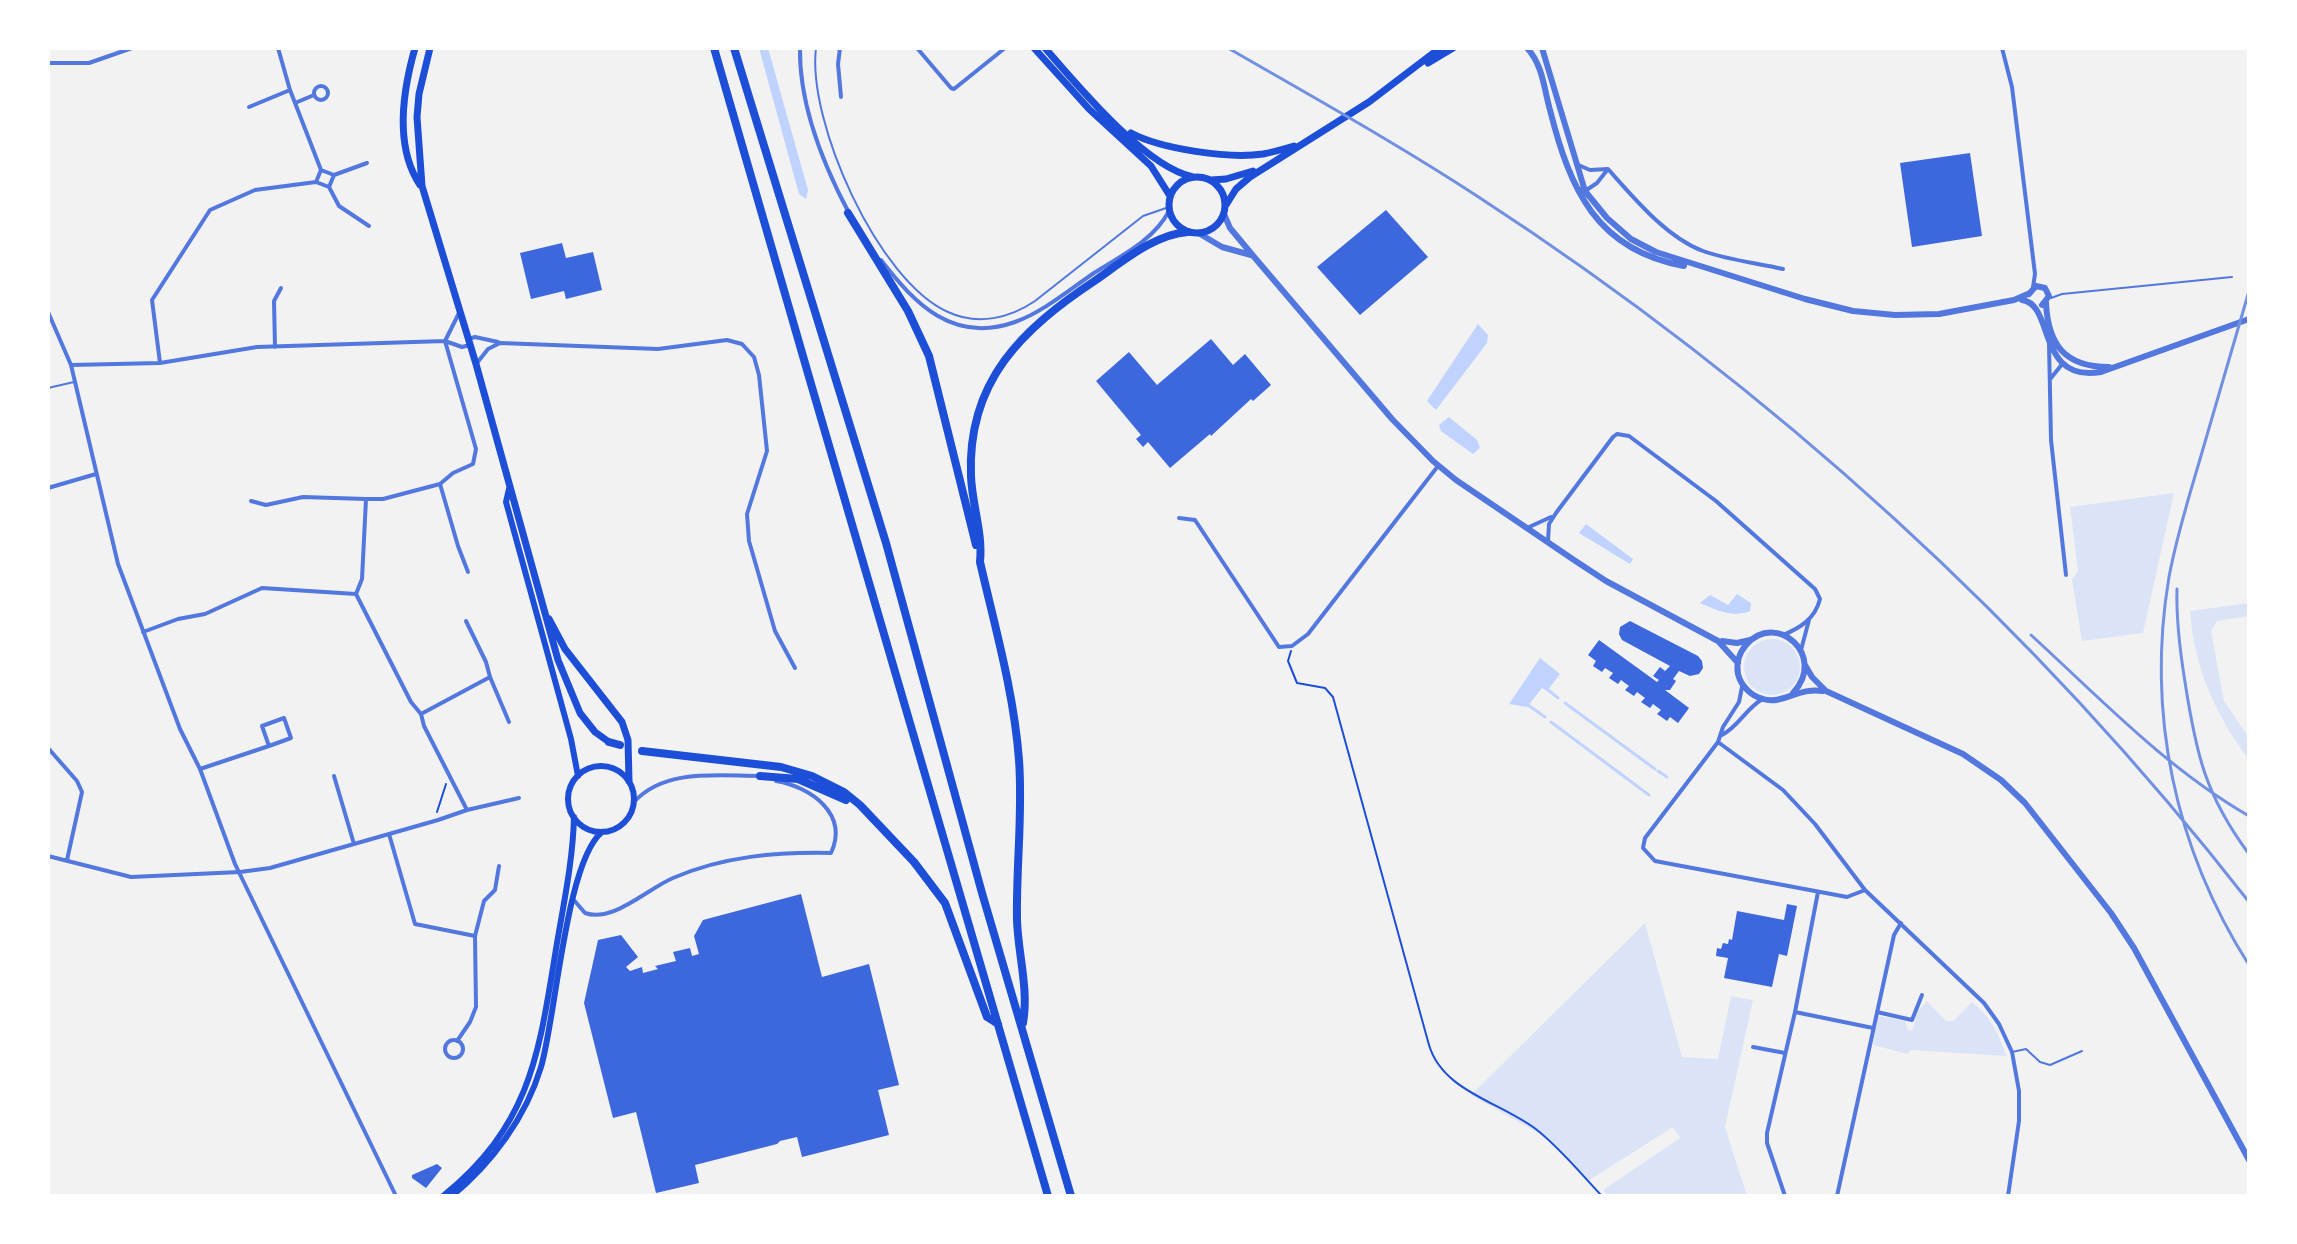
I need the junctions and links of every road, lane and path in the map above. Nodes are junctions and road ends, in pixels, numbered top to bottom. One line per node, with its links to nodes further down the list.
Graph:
1 (132, 48): 19 (street)
2 (278, 48): 21 (street)
3 (415, 48): 37 (main road)
4 (430, 48): 37 (main road)
5 (714, 48): 144 (highway)
6 (734, 48): 145 (highway)
7 (800, 48): 44 (street)
8 (816, 48): 43 (lane)
9 (840, 48): 23 (street)
10 (917, 48): 11 (street)
11 (1005, 48)
12 (1034, 48): 41 (main road)
13 (1045, 48): 26 (main road)
14 (1440, 48): 20 (main road)
15 (1453, 48): 20 (main road)
16 (1527, 48): 38 (street)
17 (1542, 48): 29 (street)
18 (2002, 48): 52 (street)
19 (48, 63)
20 (1399, 81): 27 (main road)
21 (290, 90): 24 (street); 25 (street)
22 (314, 95): 24 (street)
23 (841, 97)
24 (295, 103): 32 (street)
25 (249, 107)
26 (1119, 127): 27 (main road); 34 (main road)
27 (1300, 145): 30 (main road)
28 (367, 163): 33 (street)
29 (1576, 163): 31 (street); 40 (street)
30 (1270, 164): 35 (main road); 42 (main road)
31 (1608, 169): 40 (street); 50 (street)
32 (321, 170): 33 (street); 36 (street)
33 (334, 175): 39 (street)
34 (1193, 177): 35 (main road); 41 (main road)
35 (1210, 180): 42 (main road)
36 (316, 182): 39 (street); 70 (street)
37 (422, 186): 61 (main road)
38 (1575, 186): 40 (street); 51 (street)
39 (329, 187): 46 (street)
40 (1585, 191): 51 (street)
41 (1170, 196): 43 (main road)
42 (1226, 205): 45 (main road)
43 (1169, 209): 44 (street); 47 (main road)
44 (848, 213): 87 (highway)
45 (1224, 214): 48 (main road); 49 (street)
46 (369, 226)
47 (1188, 232): 48 (main road); 87 (highway)
48 (1200, 234): 49 (street)
49 (1255, 258): 76 (street)
50 (1783, 269)
51 (1710, 270): 58 (street)
52 (2035, 274): 55 (street); 56 (street)
53 (2232, 277): 57 (lane)
54 (281, 288): 68 (street)
55 (2046, 289): 56 (street); 57 (lane); 59 (street)
56 (2031, 291): 58 (street); 60 (street)
57 (2059, 295): 59 (lane)
58 (2014, 300): 60 (street)
59 (2046, 302): 60 (street); 69 (street)
60 (2034, 304): 67 (street)
61 (460, 311): 64 (street); 65 (main road)
62 (48, 312): 72 (street)
63 (2249, 319): 69 (street)
64 (445, 341): 65 (street); 68 (street); 78 (street)
65 (470, 342): 66 (street); 71 (main road)
66 (500, 343): 71 (street); 102 (street)
67 (2049, 343): 69 (street); 73 (street)
68 (275, 347): 70 (street)
69 (2066, 360): 73 (street)
70 (160, 363): 72 (street)
71 (476, 364): 80 (main road)
72 (71, 365): 74 (street)
73 (2049, 379): 89 (street)
74 (75, 382): 75 (lane); 77 (street)
75 (48, 388)
76 (1439, 465): 85 (street); 98 (street)
77 (96, 474): 79 (street); 94 (street)
78 (440, 484): 81 (street); 88 (street)
79 (48, 488)
80 (509, 489): 91 (main road); 119 (main road)
81 (366, 499): 82 (street); 90 (street)
82 (251, 501)
83 (1556, 513): 85 (street); 86 (street); 92 (street)
84 (1179, 518): 98 (street)
85 (1526, 528): 86 (street)
86 (1548, 543): 97 (street)
87 (980, 562): 145 (highway)
88 (468, 572)
89 (2066, 575)
90 (356, 594): 94 (street); 108 (street)
91 (544, 609): 111 (main road); 112 (main road)
92 (1810, 618): 95 (street); 99 (street)
93 (466, 621): 103 (street)
94 (143, 632): 117 (street)
95 (1783, 635): 96 (street); 99 (street)
96 (1750, 640): 97 (street); 100 (street)
97 (1718, 641): 100 (street)
98 (1292, 646): 158 (path)
99 (1801, 650): 101 (street)
100 (1738, 663): 104 (street)
101 (1805, 665): 105 (street); 106 (street)
102 (795, 668)
103 (490, 677): 108 (street); 109 (street)
104 (1743, 684): 107 (street); 110 (street)
105 (1826, 691): 106 (street); 152 (street)
106 (1793, 693): 107 (street)
107 (1762, 699): 110 (street)
108 (421, 714): 121 (street)
109 (509, 722)
110 (1722, 735): 113 (street)
111 (609, 742): 112 (highway)
112 (624, 742): 122 (main road)
113 (1718, 742): 136 (street); 137 (street)
114 (269, 746): 114 (street); 117 (street)
115 (48, 748): 133 (street)
116 (642, 751): 126 (highway)
117 (200, 769): 135 (street)
118 (334, 776): 131 (street)
119 (578, 776): 122 (main road); 127 (main road)
120 (760, 776): 124 (street); 126 (highway); 138 (street)
121 (453, 778): 125 (street); 128 (path)
122 (629, 781): 124 (main road)
123 (519, 798): 125 (street)
124 (634, 802): 129 (main road)
125 (467, 810): 128 (street)
126 (867, 814): 144 (highway)
127 (574, 817): 129 (main road); 154 (main road)
128 (438, 820): 130 (street)
129 (602, 832): 138 (main road)
130 (389, 834): 131 (street); 140 (street)
131 (354, 844): 135 (street)
132 (48, 856): 133 (street)
133 (67, 860): 135 (street)
134 (499, 866): 140 (street)
135 (240, 872): 153 (street)
136 (1865, 890): 137 (street); 139 (street)
137 (1818, 892): 142 (street)
138 (573, 899): 155 (main road)
139 (1901, 923): 143 (street); 150 (street)
140 (475, 936): 147 (street)
141 (1922, 995): 143 (street)
142 (1795, 1012): 146 (street); 151 (street)
143 (1877, 1012): 146 (street)
144 (998, 1024): 156 (highway)
145 (1023, 1027): 157 (highway)
146 (1873, 1028): 160 (street)
147 (457, 1041): 147 (street)
148 (1753, 1047): 151 (street)
149 (2082, 1051): 150 (lane)
150 (2012, 1052): 161 (street)
151 (1785, 1053): 159 (street)
152 (2249, 1160)
153 (397, 1196)
154 (443, 1196)
155 (452, 1196)
156 (1048, 1196)
157 (1071, 1196)
158 (1602, 1196)
159 (1785, 1196)
160 (1837, 1196)
161 (2008, 1196)

